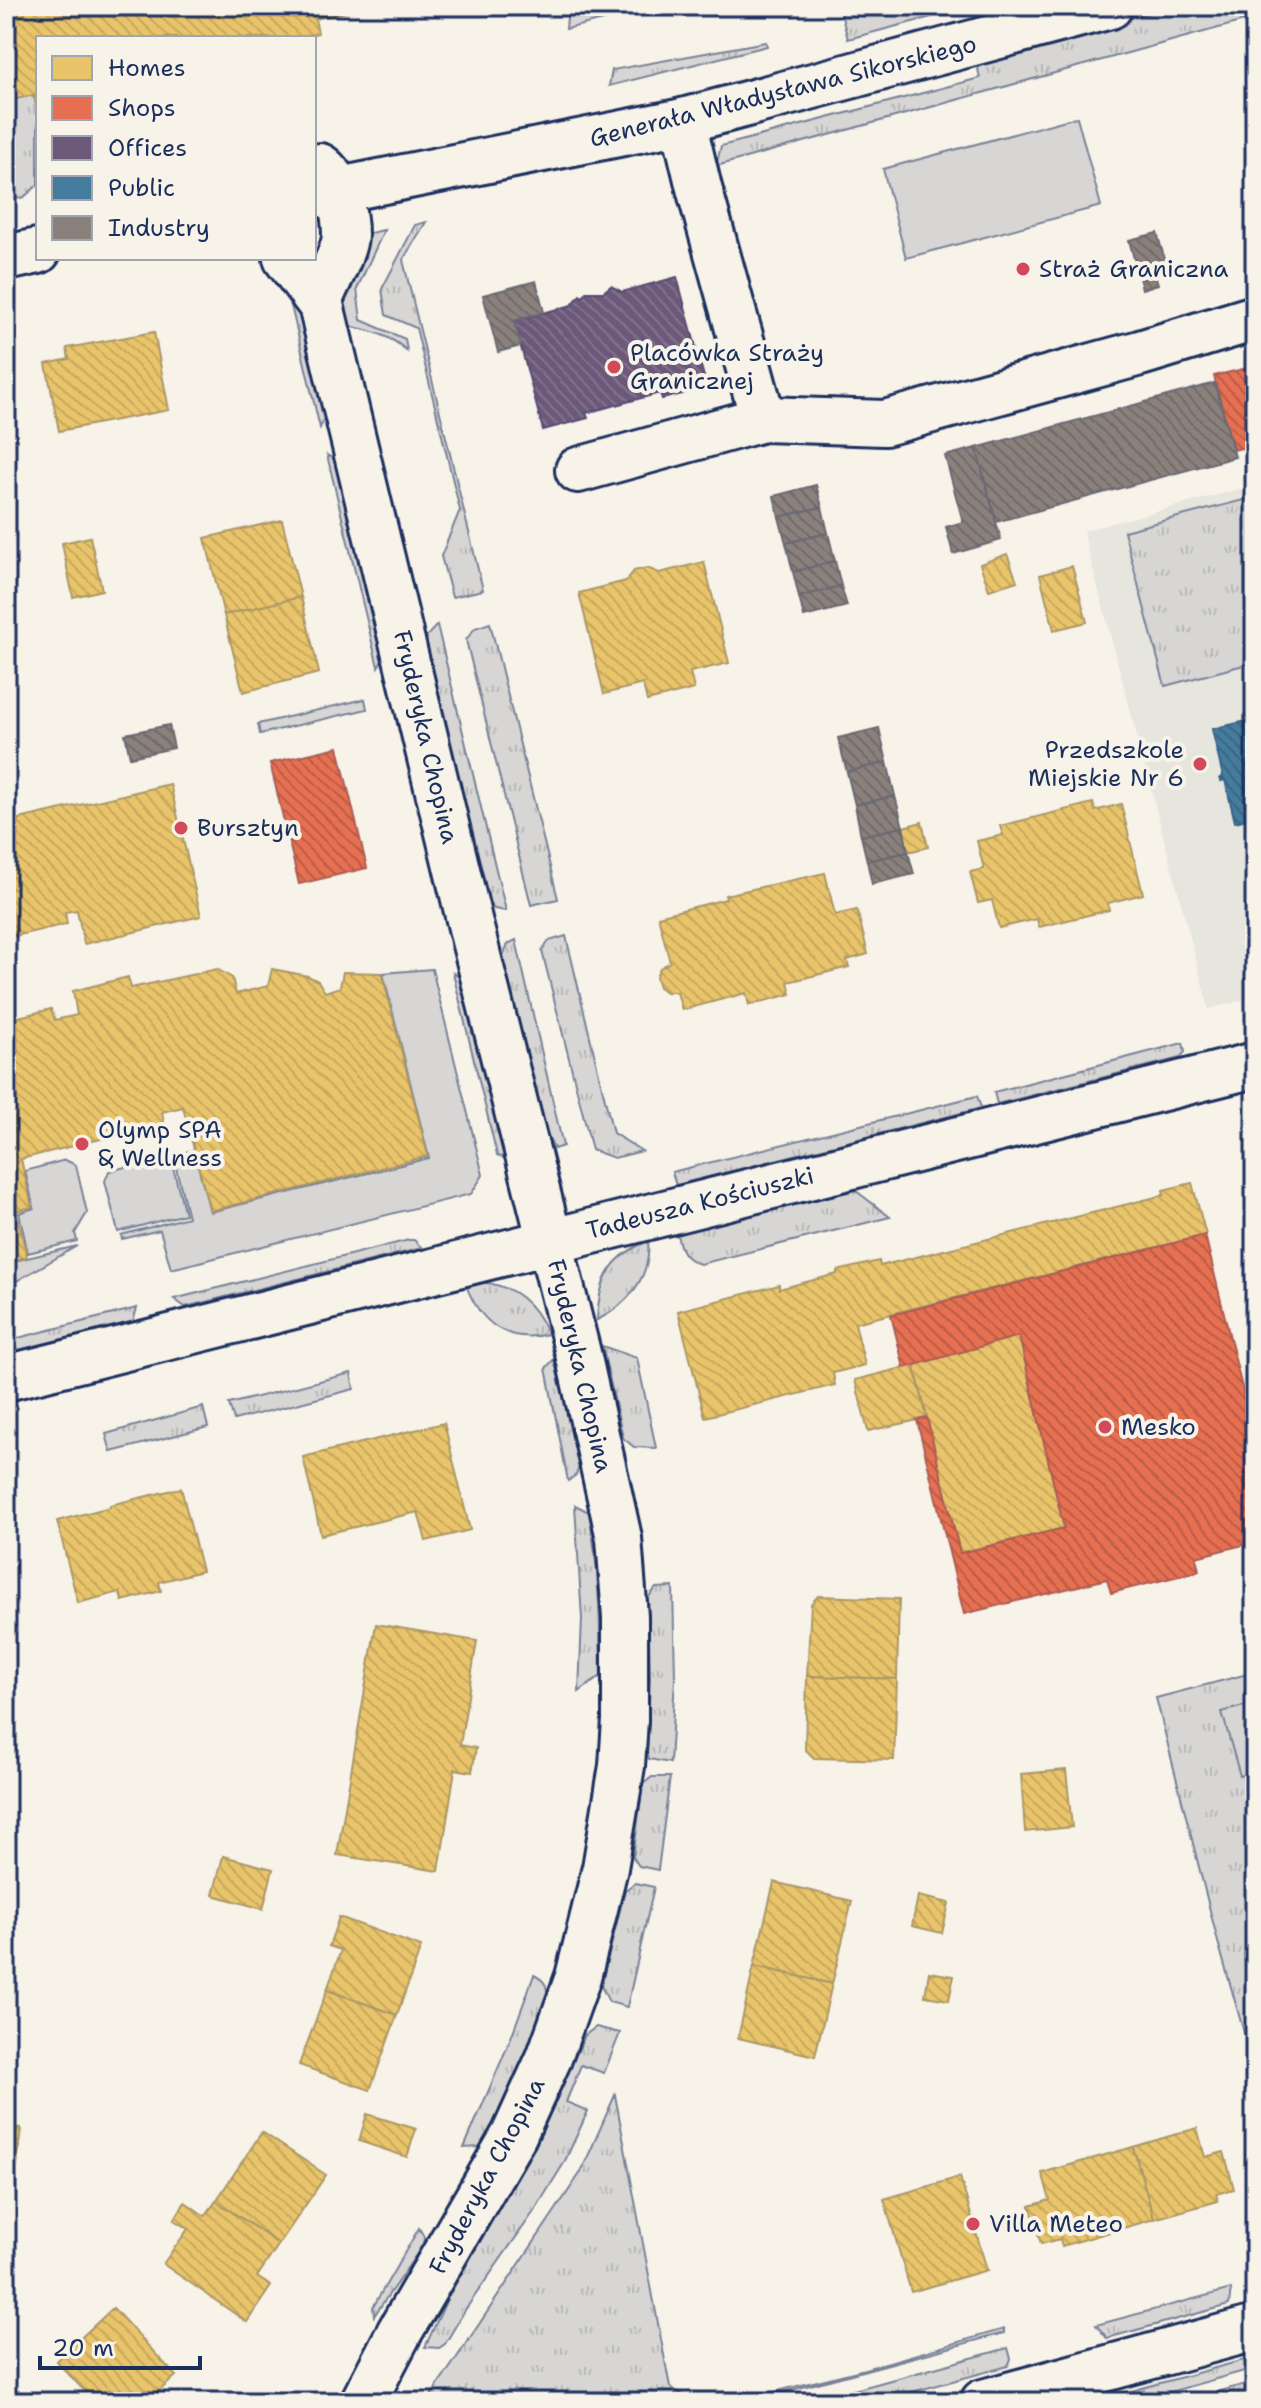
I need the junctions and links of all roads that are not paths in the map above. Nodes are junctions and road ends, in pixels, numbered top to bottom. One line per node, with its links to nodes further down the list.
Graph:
1 (1110, 6): 2 (street, Generała Władysława Sikorskiego)
2 (683, 121): 3 (street, Generała Władysława Sikorskiego); 9 (street)
3 (322, 183): 7 (street)
4 (36, 251): 5 (street)
5 (6, 258)
6 (288, 260): 7 (street, Fryderyka Chopina)
7 (320, 300): 12 (street, Fryderyka Chopina)
8 (1255, 318): 9 (street)
9 (763, 419): 10 (street)
10 (578, 470)
11 (1255, 1065): 12 (street, Tadeusza Kościuszki)
12 (550, 1241): 13 (street, Tadeusza Kościuszki); 15 (street, Fryderyka Chopina)
13 (6, 1378)
14 (1255, 2328): 16 (street)
15 (363, 2402)
16 (983, 2402)

